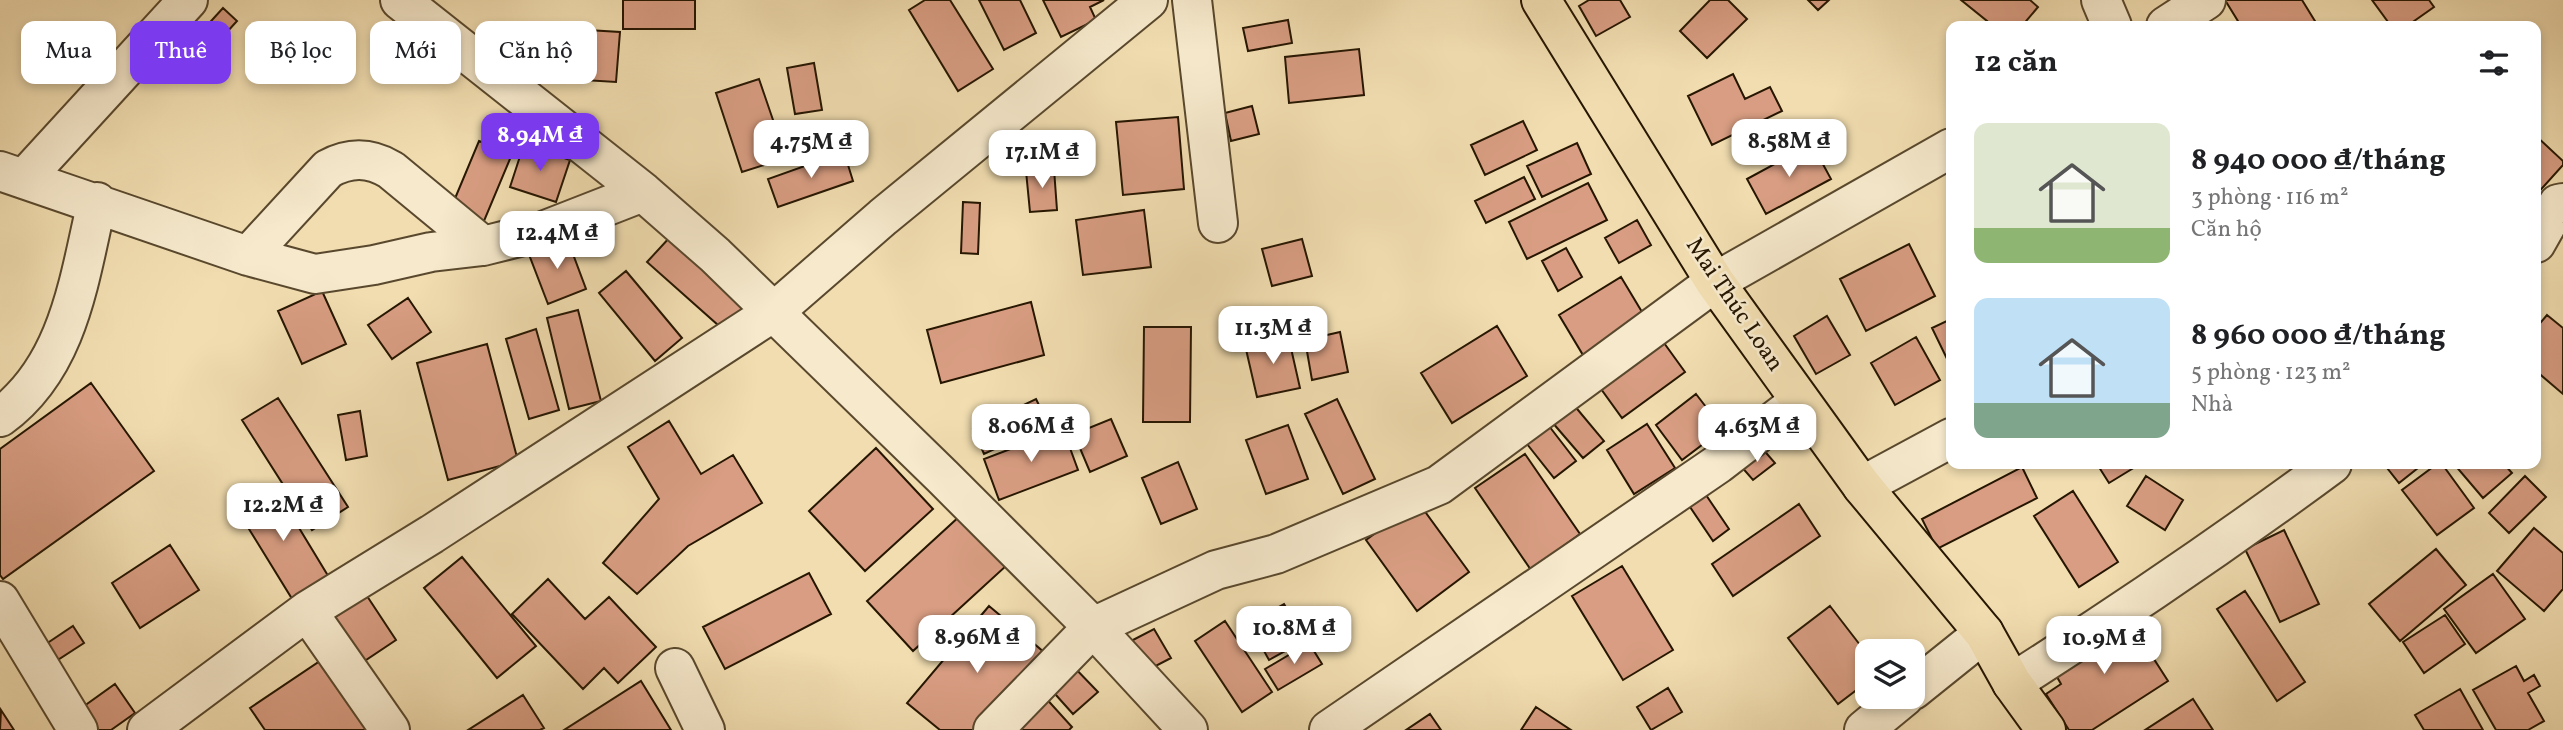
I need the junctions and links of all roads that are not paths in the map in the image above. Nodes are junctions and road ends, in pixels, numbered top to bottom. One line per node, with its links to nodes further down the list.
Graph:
1 (188, 0): 11 (street)
2 (400, 0): 12 (street)
3 (1148, 0): 20 (street)
4 (1192, 0): 15 (street)
5 (1541, 0): 19 (main road, Mai Thúc Loan)
6 (2102, 0): 8 (street)
7 (2206, 0): 9 (street)
8 (2110, 21)
9 (2174, 21)
10 (1946, 151): 19 (street)
11 (12, 175): 13 (street)
12 (643, 192): 17 (street); 20 (street)
13 (97, 202): 18 (street); 22 (street)
14 (2561, 203): 16 (street)
15 (1218, 223)
16 (2541, 235)
17 (483, 246): 18 (street); 18 (street)
18 (248, 256)
19 (1715, 282): 21 (main road, Mai Thúc Loan); 28 (street)
20 (775, 311): 27 (street); 28 (street)
21 (1800, 401): 25 (main road, Mai Thúc Loan); 40 (street)
22 (0, 417)
23 (1946, 441): 25 (street)
24 (2325, 469): 32 (street)
25 (1861, 486): 29 (main road, Mai Thúc Loan)
26 (0, 601): 34 (street)
27 (307, 611): 35 (street); 36 (street)
28 (1093, 627): 38 (street); 39 (street)
29 (1984, 633): 31 (street); 32 (main road, Mai Thúc Loan)
30 (675, 668): 37 (street)
31 (1925, 680)
32 (2012, 682): 42 (main road, Mai Thúc Loan)
33 (1889, 709): 41 (street)
34 (78, 730)
35 (147, 730)
36 (390, 730)
37 (705, 730)
38 (993, 730)
39 (1188, 730)
40 (1329, 730)
41 (1864, 730)
42 (2046, 730)

